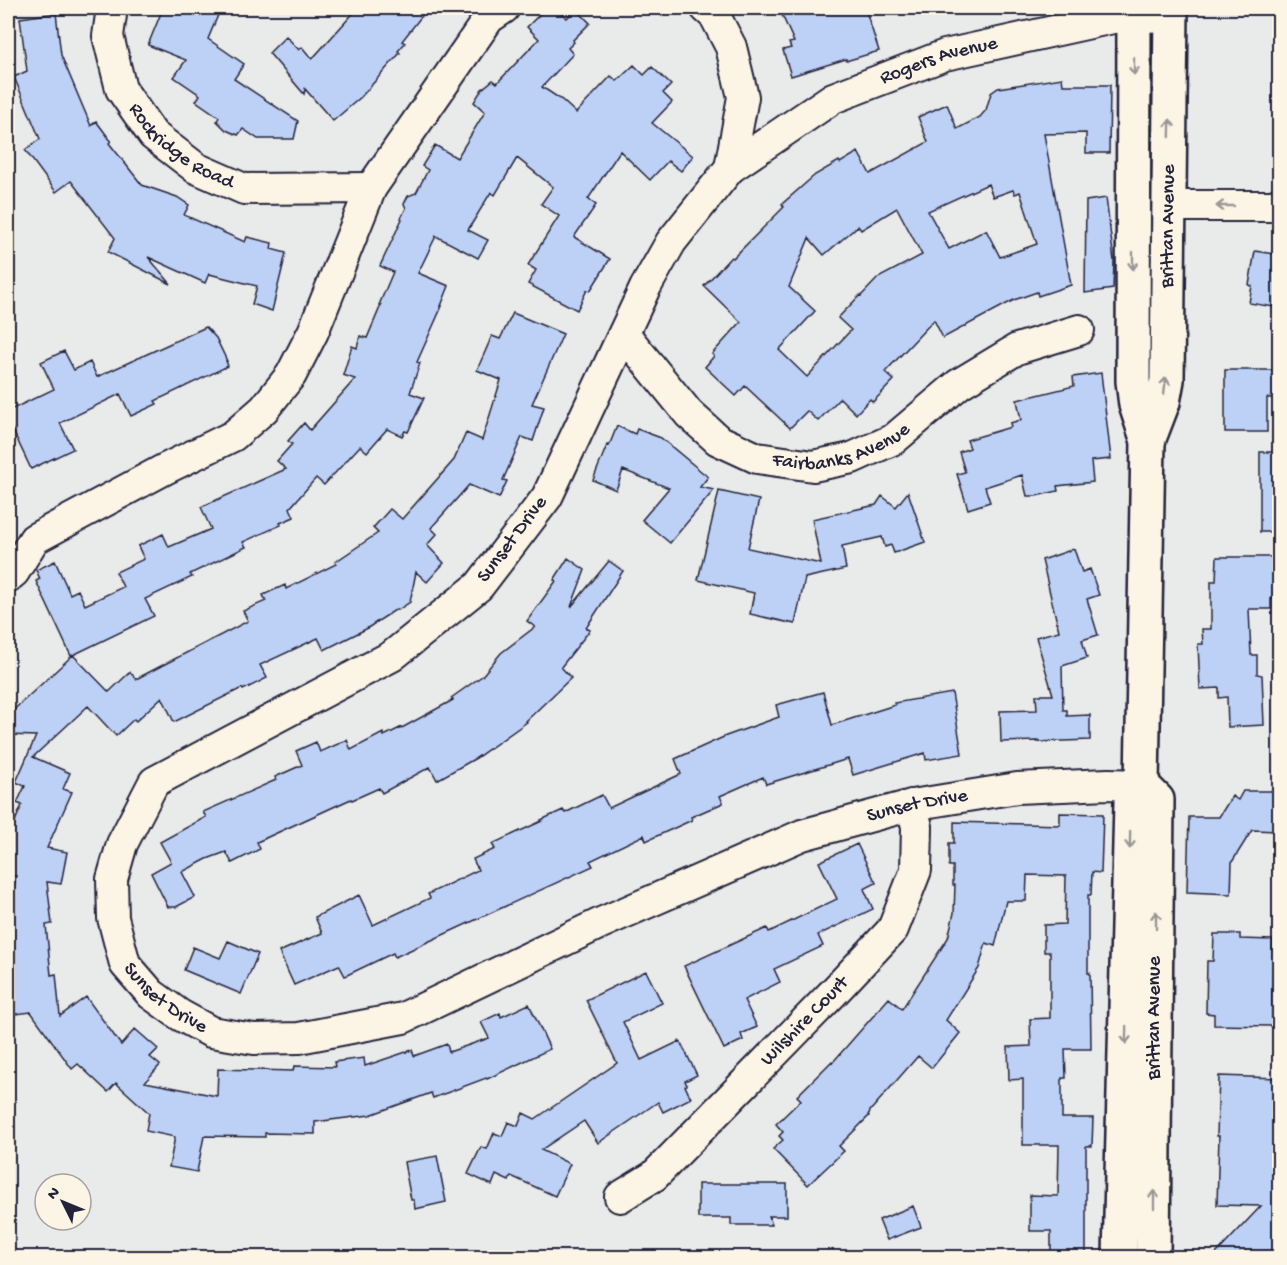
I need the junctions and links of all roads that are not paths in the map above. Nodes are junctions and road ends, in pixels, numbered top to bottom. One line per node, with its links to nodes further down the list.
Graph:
1 (112, 8): 7 (street, Rockridge Road)
2 (504, 8): 7 (street)
3 (706, 8): 6 (street, Sunset Drive)
4 (1134, 12): 5 (street, Rogers Avenue); 6 (street, Rogers Avenue); 12 (main road, Brittan Avenue, one-way to 12)
5 (1171, 12): 9 (main road, Brittan Avenue, one-way to 5)
6 (730, 168): 11 (street, Sunset Drive)
7 (371, 188): 13 (street)
8 (1280, 202): 9 (street, one-way to 9)
9 (1169, 206): 12 (main road, Brittan Avenue, one-way to 9)
10 (1079, 330): 11 (street, Fairbanks Avenue)
11 (624, 334): 15 (street, Sunset Drive)
12 (1148, 441): 14 (main road, Brittan Avenue)
13 (8, 577)
14 (1142, 785): 15 (street, Sunset Drive); 17 (main road, Brittan Avenue, one-way to 17); 18 (main road, Brittan Avenue, one-way to 14)
15 (912, 805): 16 (street, Wilshire Court)
16 (620, 1197)
17 (1120, 1257)
18 (1153, 1257)

